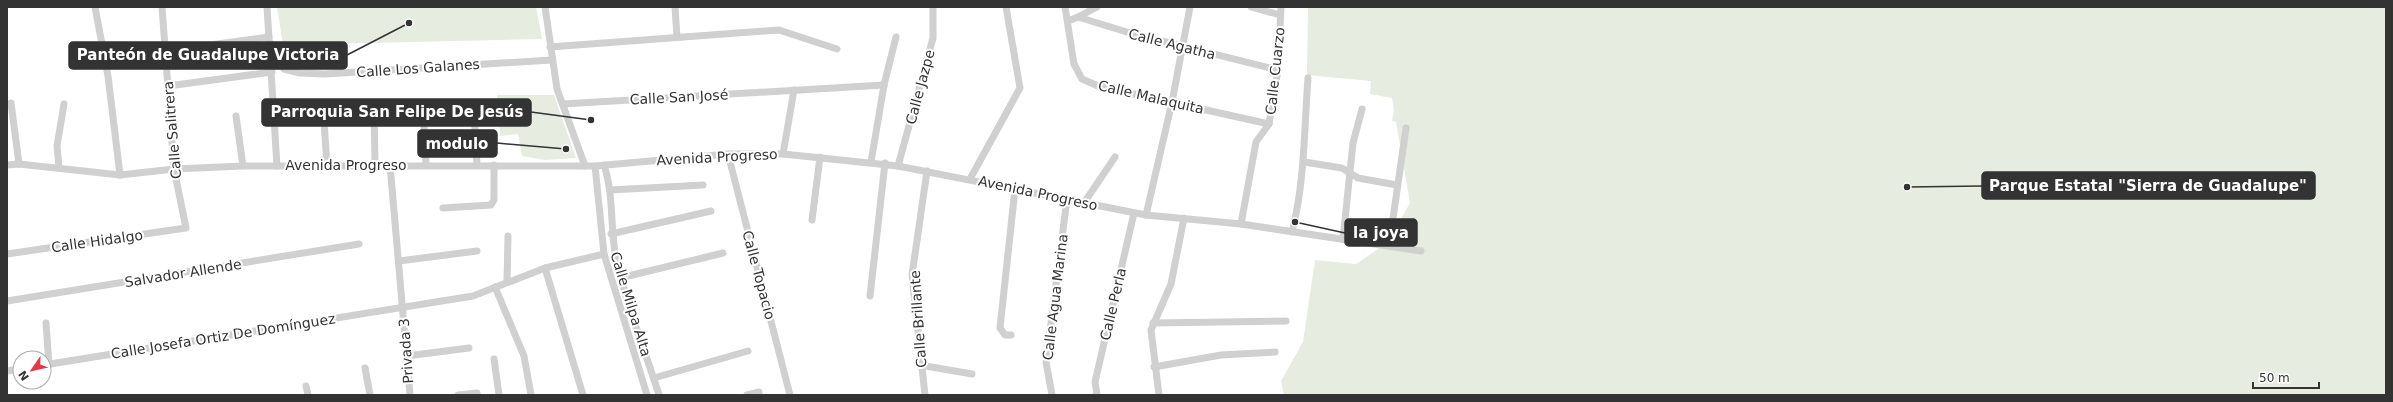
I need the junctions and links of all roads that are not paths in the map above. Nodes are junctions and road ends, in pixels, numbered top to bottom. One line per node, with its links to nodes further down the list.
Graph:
1 (94, 7): 68 (street)
2 (162, 7): 22 (street, Calle Salitrera)
3 (267, 7): 16 (street)
4 (545, 7): 19 (street)
5 (675, 7): 17 (street)
6 (933, 7): 63 (street, Calle Jazpe)
7 (1006, 7): 69 (street)
8 (1065, 7): 15 (street, Calle Malaquita)
9 (1096, 7): 14 (street)
10 (1190, 7): 20 (street)
11 (1251, 7): 13 (street)
12 (1280, 7): 13 (street, Calle Cuarzo)
13 (1280, 15): 25 (street, Calle Cuarzo)
14 (1078, 17): 15 (street); 20 (street, Calle Agatha)
15 (1068, 21): 31 (street, Calle Malaquita)
16 (269, 37): 22 (street); 23 (street)
17 (677, 37): 19 (street); 21 (street)
18 (896, 37): 28 (street)
19 (550, 47): 24 (street)
20 (1182, 47): 25 (street, Calle Agatha); 31 (street)
21 (837, 49)
22 (165, 51): 29 (street, Calle Salitrera)
23 (271, 51): 24 (street, Calle Los Galanes); 26 (street)
24 (552, 60): 35 (street)
25 (1278, 70): 41 (street, Calle Cuarzo)
26 (272, 72): 29 (street); 59 (street)
27 (1308, 78): 48 (street)
28 (884, 85): 30 (street, Calle San José); 47 (street)
29 (168, 86): 65 (street, Calle Salitrera)
30 (794, 90): 35 (street, Calle San José); 44 (street)
31 (1172, 102): 41 (street, Calle Malaquita); 79 (street)
32 (10, 103): 49 (street)
33 (64, 104): 64 (street)
34 (423, 104): 55 (street)
35 (563, 104): 61 (street)
36 (374, 106): 53 (street)
37 (323, 107): 52 (street)
38 (1362, 109): 67 (street)
39 (474, 111): 56 (street)
40 (236, 116): 58 (street)
41 (1269, 124): 82 (street, Calle Cuarzo)
42 (1406, 128): 70 (street)
43 (728, 154): 44 (street, Avenida Progreso); 57 (street, Avenida Progreso); 132 (street, Calle Topacio)
44 (783, 154): 45 (street, Avenida Progreso)
45 (820, 157): 47 (street, Avenida Progreso); 81 (street)
46 (1115, 157): 75 (street)
47 (871, 162): 50 (street, Avenida Progreso)
48 (1304, 162): 67 (street); 84 (street)
49 (19, 164): 51 (street, Avenida Progreso); 64 (street, Avenida Progreso)
50 (884, 164): 63 (street, Avenida Progreso); 100 (street)
51 (7, 165)
52 (327, 165): 53 (street, Avenida Progreso); 59 (street, Avenida Progreso)
53 (375, 165): 54 (street, Avenida Progreso)
54 (390, 165): 55 (street, Avenida Progreso); 95 (street)
55 (426, 165): 56 (street, Avenida Progreso)
56 (477, 165): 60 (street, Avenida Progreso)
57 (604, 165): 62 (street, Avenida Progreso); 73 (street, Calle Milpa Alta)
58 (243, 166): 59 (street, Avenida Progreso); 65 (street, Avenida Progreso)
59 (277, 166)
60 (494, 166): 61 (street, Avenida Progreso); 76 (street)
61 (585, 166): 62 (street, Avenida Progreso)
62 (595, 166): 94 (street, Calle Milpa Alta)
63 (898, 166): 66 (street, Avenida Progreso)
64 (59, 168): 68 (street, Avenida Progreso)
65 (174, 169): 68 (street, Avenida Progreso); 83 (street, Calle Salitrera)
66 (927, 171): 69 (street, Avenida Progreso); 114 (street, Calle Brillante)
67 (1350, 173): 70 (street); 87 (street)
68 (120, 175)
69 (970, 180): 72 (street, Avenida Progreso)
70 (1397, 184): 89 (street)
71 (703, 185): 73 (street)
72 (1015, 189): 74 (street, Avenida Progreso); 106 (street)
73 (610, 190): 85 (street, Calle Milpa Alta)
74 (1067, 200): 75 (street, Avenida Progreso); 134 (street, Calle Agua Marina)
75 (1084, 203): 78 (street, Avenida Progreso)
76 (443, 208)
77 (711, 210): 85 (street)
78 (1134, 213): 79 (street, Avenida Progreso); 135 (street, Calle Perla)
79 (1146, 215): 80 (street, Avenida Progreso)
80 (1184, 218): 82 (street, Avenida Progreso); 105 (street)
81 (812, 220)
82 (1241, 224): 84 (street, Avenida Progreso)
83 (186, 228): 93 (street, Calle Hidalgo)
84 (1292, 232): 87 (street, Avenida Progreso)
85 (612, 234): 97 (street, Calle Milpa Alta)
86 (508, 236): 98 (street)
87 (1343, 239): 89 (street, Avenida Progreso)
88 (359, 244): 101 (street, Salvador Allende)
89 (1389, 246): 91 (street, Avenida Progreso)
90 (477, 250): 95 (street)
91 (1421, 251)
92 (723, 253): 97 (street)
93 (7, 254)
94 (604, 254): 96 (street, Calle Josefa Ortiz De Domínguez); 129 (street, Calle Milpa Alta)
95 (399, 261): 102 (street)
96 (545, 268): 98 (street, Calle Josefa Ortiz De Domínguez); 128 (street)
97 (620, 278): 118 (street, Calle Milpa Alta)
98 (507, 282): 99 (street, Calle Josefa Ortiz De Domínguez)
99 (495, 287): 102 (street, Calle Josefa Ortiz De Domínguez); 127 (street)
100 (870, 296)
101 (7, 301)
102 (403, 307): 111 (street, Privada 3); 113 (street, Calle Josefa Ortiz De Domínguez)
103 (1286, 320): 105 (street)
104 (46, 323): 108 (street)
105 (1153, 323): 116 (street)
106 (1011, 335)
107 (470, 348): 111 (street)
108 (46, 350)
109 (748, 351): 118 (street)
110 (1275, 352): 116 (street)
111 (407, 356): 124 (street, Privada 3)
112 (494, 359): 126 (street)
113 (52, 364)
114 (920, 366): 117 (street); 133 (street, Calle Brillante)
115 (365, 368): 123 (street)
116 (1154, 368): 136 (street)
117 (972, 374)
118 (654, 378): 130 (street, Calle Milpa Alta)
119 (306, 386): 122 (street)
120 (759, 392): 131 (street)
121 (477, 393): 125 (street)
122 (308, 395)
123 (370, 395)
124 (410, 395)
125 (458, 395)
126 (499, 395)
127 (531, 395)
128 (583, 395)
129 (647, 395)
130 (660, 395)
131 (747, 395)
132 (790, 395)
133 (925, 395)
134 (1052, 395)
135 (1097, 395)
136 (1159, 395)

